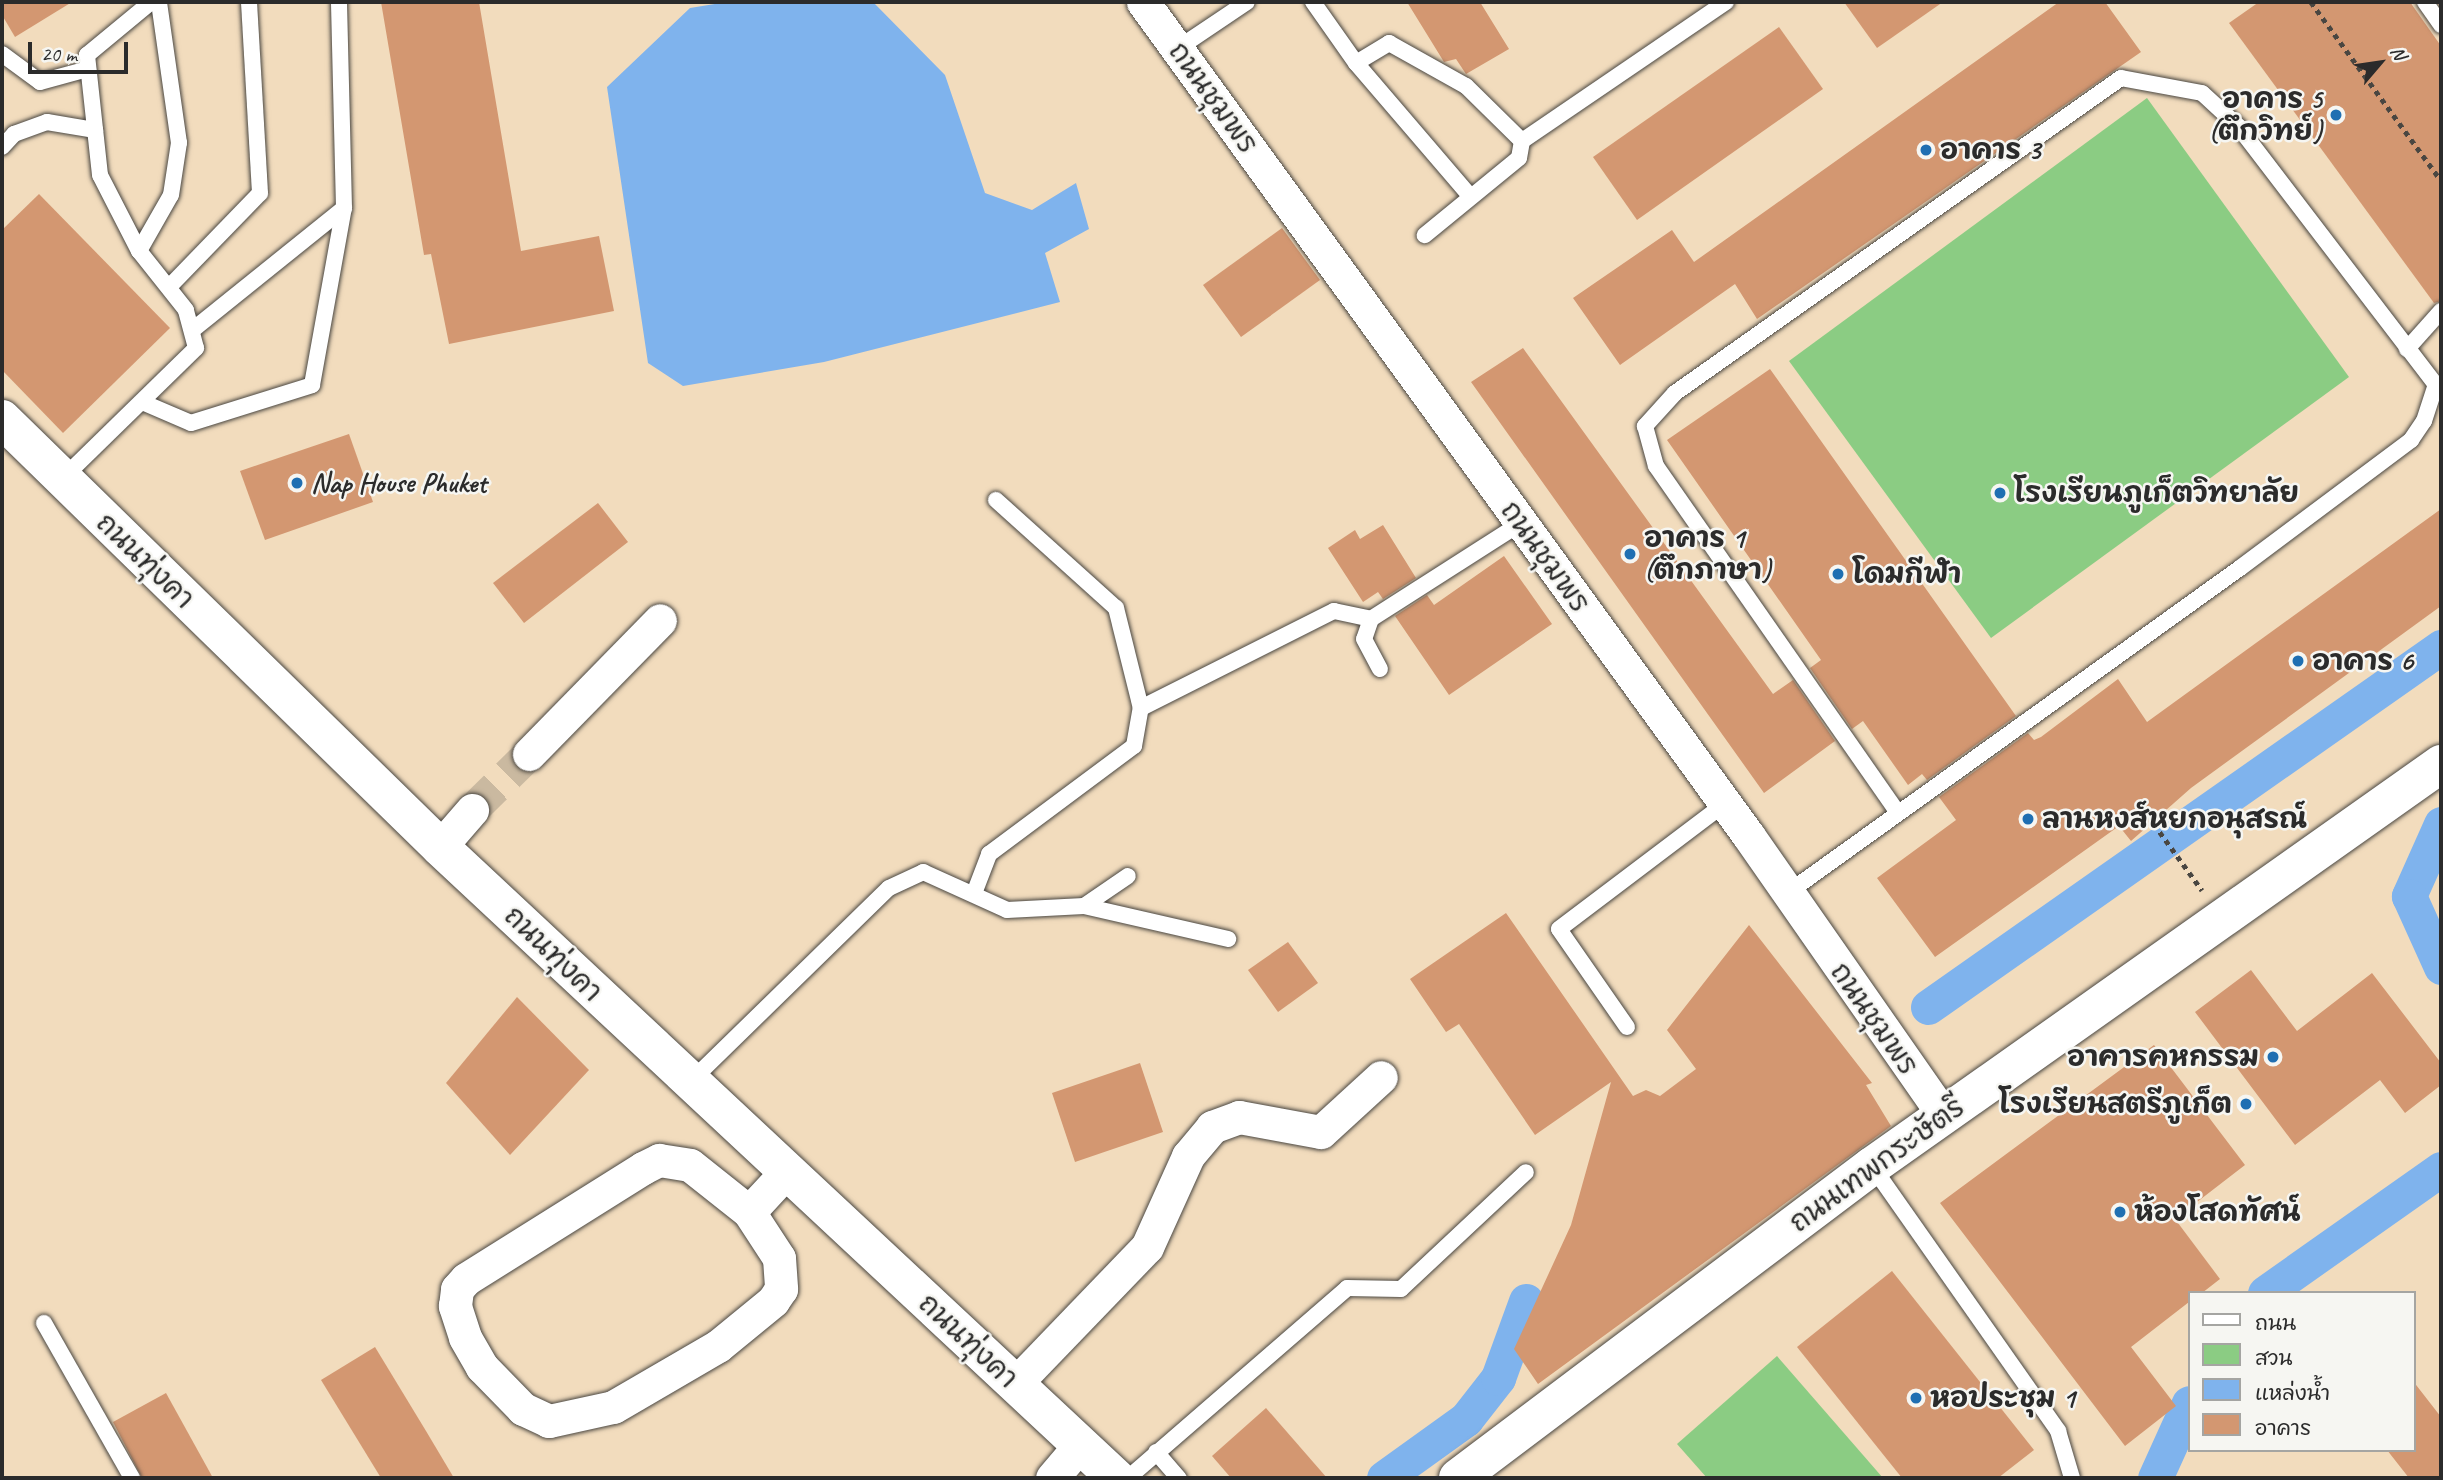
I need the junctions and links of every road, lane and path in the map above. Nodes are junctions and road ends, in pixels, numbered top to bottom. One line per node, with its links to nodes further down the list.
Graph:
1 (152, 2): 15 (lane)
2 (159, 2): 23 (lane)
3 (249, 2): 24 (lane)
4 (339, 2): 21 (lane)
5 (1143, 2): 12 (street, ถนนชุมพร)
6 (1247, 2): 12 (lane)
7 (1313, 2): 14 (lane)
8 (1726, 2): 17 (lane)
9 (2311, 2): 19 (path)
10 (2425, 2): 11 (lane)
11 (2441, 25)
12 (1177, 49): 33 (street, ถนนชุมพร)
13 (2, 54): 15 (lane)
14 (1356, 63): 17 (lane); 20 (lane)
15 (89, 69): 16 (lane)
16 (95, 130): 18 (lane); 23 (lane)
17 (1522, 142): 20 (lane)
18 (2, 147)
19 (2441, 180)
20 (1470, 195): 22 (lane)
21 (344, 208): 26 (lane); 29 (lane)
22 (1425, 235)
23 (139, 251): 24 (lane)
24 (170, 286): 26 (lane)
25 (2441, 311): 27 (lane)
26 (195, 328): 29 (lane)
27 (2407, 349): 28 (lane); 42 (lane)
28 (2439, 388): 42 (lane)
29 (142, 402): 31 (lane)
30 (2, 419): 31 (main road, ถนนทุ่งคา)
31 (62, 480): 44 (main road, ถนนทุ่งคา)
32 (996, 500): 37 (lane)
33 (1521, 523): 34 (lane); 40 (street, ถนนชุมพร)
34 (1371, 619): 36 (lane); 37 (lane)
35 (660, 620): 38 (street)
36 (1380, 668)
37 (1141, 708): 47 (lane)
38 (529, 754)
39 (2441, 765): 54 (main road, ถนนเทพกระษัตรี)
40 (1724, 804): 48 (street, ถนนชุมพร); 51 (lane)
41 (472, 810): 44 (street)
42 (1898, 813): 48 (lane)
43 (2154, 824): 45 (path)
44 (440, 847): 53 (main road, ถนนทุ่งคา)
45 (2186, 865)
46 (1128, 876): 49 (lane)
47 (975, 891): 49 (lane); 53 (lane)
48 (1786, 894): 54 (street, ถนนชุมพร)
49 (1084, 906): 50 (lane)
50 (1228, 939)
51 (1627, 1027)
52 (1381, 1077): 60 (street)
53 (689, 1083): 56 (main road, ถนนทุ่งคา)
54 (1943, 1115): 55 (main road, ถนนเทพกระษัตรี)
55 (1872, 1166): 68 (main road, ถนนเทพกระษัตรี); 69 (lane)
56 (786, 1172): 58 (street); 60 (main road, ถนนทุ่งคา)
57 (1526, 1172): 62 (lane)
58 (748, 1213): 58 (street)
59 (44, 1323): 63 (lane)
60 (1014, 1384): 61 (main road, ถนนทุ่งคา)
61 (1080, 1445): 64 (street); 65 (main road, ถนนทุ่งคา)
62 (1156, 1452): 66 (lane); 67 (lane)
63 (132, 1478)
64 (1052, 1478)
65 (1116, 1478)
66 (1128, 1478)
67 (1179, 1478)
68 (1458, 1478)
69 (2072, 1478)

